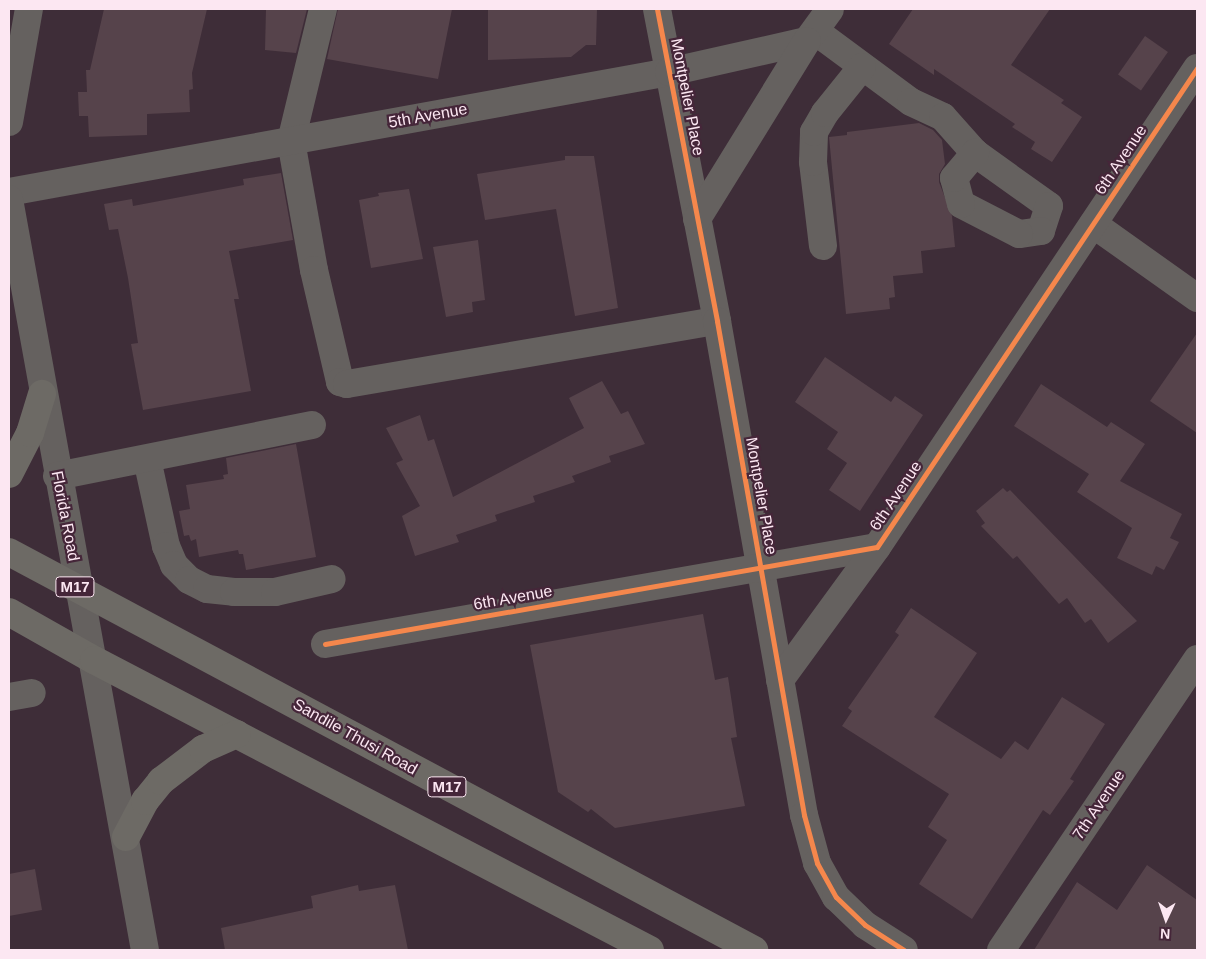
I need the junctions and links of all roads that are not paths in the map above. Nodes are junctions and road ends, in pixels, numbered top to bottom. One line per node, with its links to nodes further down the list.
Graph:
1 (29, 9): 8 (street)
2 (323, 9): 9 (street)
3 (657, 9): 7 (street, Montpelier Place)
4 (817, 27): 5 (street); 7 (street, 5th Avenue); 13 (street)
5 (862, 67): 10 (street); 15 (street)
6 (1197, 68): 14 (street, 6th Avenue)
7 (669, 72): 9 (street, 5th Avenue); 13 (street, Montpelier Place)
8 (9, 122)
9 (291, 141): 11 (street, 5th Avenue); 17 (street)
10 (975, 153)
11 (9, 192)
12 (9, 199): 18 (street, Florida Road)
13 (698, 218): 17 (street, Montpelier Place)
14 (1093, 224): 16 (street); 23 (street, 6th Avenue)
15 (823, 246)
16 (1197, 298)
17 (717, 321): 25 (street, Montpelier Place)
18 (42, 394): 21 (main road); 22 (street, Florida Road)
19 (312, 425): 20 (street)
20 (147, 459): 22 (street); 26 (street)
21 (9, 474)
22 (57, 476): 27 (street, Florida Road)
23 (876, 547): 25 (street, 6th Avenue); 32 (street)
24 (9, 552): 27 (main road, Sandile Thusi Road / M17)
25 (761, 566): 29 (street, 6th Avenue); 32 (street, Montpelier Place)
26 (332, 579)
27 (80, 590): 31 (street, Florida Road); 37 (main road, Sandile Thusi Road / M17)
28 (9, 612): 31 (main road)
29 (324, 644)
30 (1197, 659): 39 (street, 7th Avenue)
31 (94, 660): 33 (main road); 34 (street, Florida Road)
32 (780, 680): 38 (street, Montpelier Place)
33 (237, 734): 34 (main road); 36 (main road)
34 (126, 837): 35 (street, Florida Road)
35 (146, 950)
36 (650, 950)
37 (754, 950)
38 (904, 950)
39 (1001, 950)

